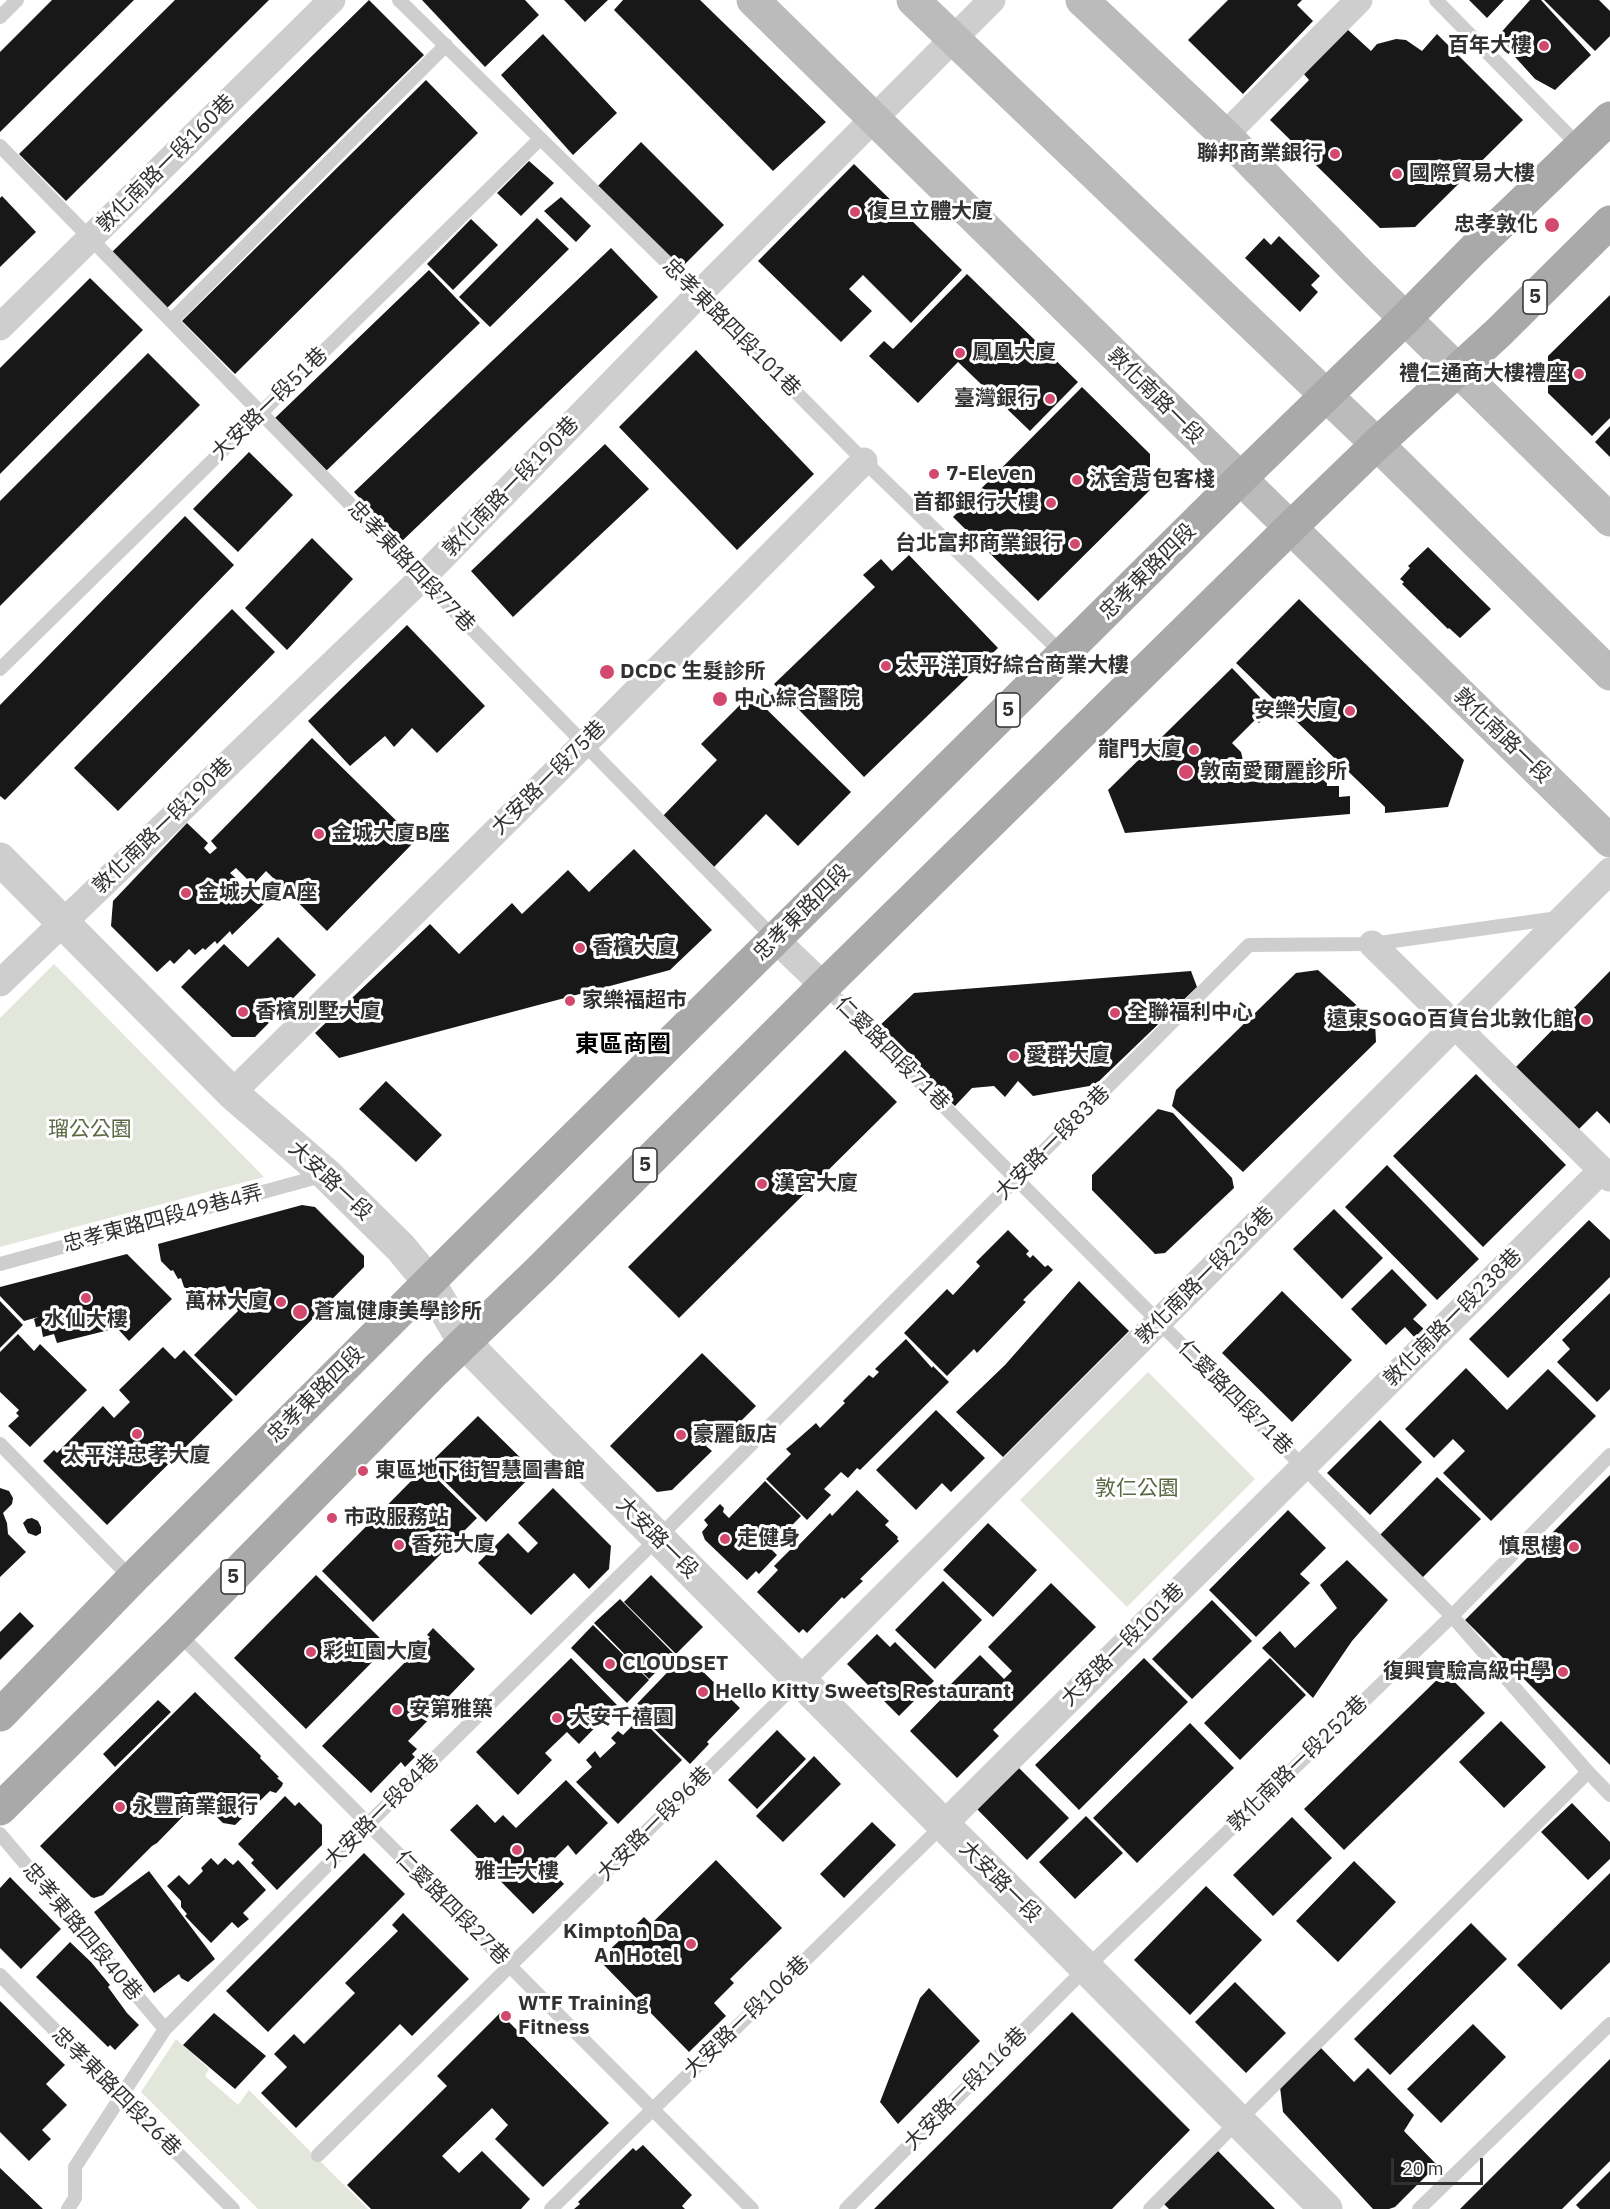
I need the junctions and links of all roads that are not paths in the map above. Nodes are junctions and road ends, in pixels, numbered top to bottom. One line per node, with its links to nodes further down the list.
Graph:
1 (17, 0): 10 (lane)
2 (332, 0): 20 (street, 敦化南路一段160巷)
3 (399, 0): 12 (lane, 忠孝東路四段101巷)
4 (753, 0): 13 (main road, 敦化南路一段)
5 (913, 0): 11 (main road)
6 (992, 0): 11 (street, 敦化南路一段190巷)
7 (1082, 0): 15 (main road)
8 (1359, 0): 15 (street)
9 (1436, 0): 18 (lane)
10 (0, 17)
11 (953, 38): 13 (street, 敦化南路一段190巷); 26 (main road)
12 (446, 45): 16 (lane, 忠孝東路四段101巷); 23 (lane)
13 (874, 118): 21 (street, 敦化南路一段190巷); 30 (main road, 敦化南路一段)
14 (1610, 118): 18 (main road, 忠孝東路四段 / 5)
15 (1225, 135): 22 (main road)
16 (540, 139): 21 (lane, 忠孝東路四段101巷); 27 (lane, 大安路一段51巷)
17 (0, 146): 20 (lane, 忠孝東路四段77巷)
18 (1580, 147): 22 (main road, 忠孝東路四段 / 5)
19 (1610, 222): 25 (main road, 5)
20 (91, 239): 23 (lane, 忠孝東路四段77巷); 24 (street, 敦化南路一段160巷)
21 (699, 294): 29 (lane, 忠孝東路四段101巷); 33 (street, 敦化南路一段190巷)
22 (1405, 319): 25 (main road); 26 (main road, 忠孝東路四段 / 5)
23 (171, 321): 27 (lane, 忠孝東路四段77巷)
24 (0, 327)
25 (1457, 370): 28 (main road, 5); 31 (main road)
26 (1326, 395): 28 (main road); 30 (main road, 忠孝東路四段 / 5)
27 (261, 414): 33 (lane, 忠孝東路四段77巷); 35 (lane, 大安路一段51巷)
28 (1377, 444): 32 (main road, 5); 36 (main road)
29 (864, 461): 34 (lane, 忠孝東路四段101巷); 37 (street, 大安路一段75巷)
30 (1240, 479): 32 (main road, 敦化南路一段); 34 (main road, 忠孝東路四段 / 5)
31 (1610, 520)
32 (1290, 528): 38 (main road, 敦化南路一段); 46 (main road, 5)
33 (422, 578): 37 (lane, 忠孝東路四段77巷); 42 (street, 敦化南路一段190巷)
34 (1064, 655): 43 (main road, 忠孝東路四段 / 5)
35 (0, 669)
36 (1610, 674)
37 (584, 744): 43 (lane, 忠孝東路四段77巷); 48 (street, 大安路一段75巷)
38 (1610, 841)
39 (0, 859): 42 (street, 大安路一段)
40 (1610, 871): 41 (street, 敦化南路一段236巷)
41 (1563, 918): 44 (lane, 大安路一段83巷); 47 (street, 敦化南路一段236巷)
42 (62, 922): 45 (street, 敦化南路一段190巷); 48 (street, 大安路一段)
43 (775, 939): 46 (street, 忠孝東路四段77巷); 53 (main road, 忠孝東路四段 / 5)
44 (1372, 944): 47 (street); 51 (lane, 大安路一段83巷)
45 (0, 983)
46 (824, 986): 51 (lane, 仁愛路四段71巷); 55 (main road, 5)
47 (1455, 1026): 49 (street); 54 (street, 敦化南路一段236巷)
48 (232, 1093): 50 (street, 大安路一段)
49 (1606, 1174): 58 (street, 敦化南路一段238巷)
50 (327, 1175): 52 (lane, 忠孝東路四段49巷4弄); 53 (street, 大安路一段)
51 (1017, 1179): 54 (lane, 仁愛路四段71巷); 59 (lane, 大安路一段83巷)
52 (0, 1264)
53 (429, 1282): 55 (street, 大安路一段); 60 (main road, 忠孝東路四段 / 5)
54 (1159, 1322): 58 (lane, 仁愛路四段71巷); 63 (street, 敦化南路一段236巷)
55 (464, 1342): 59 (street, 大安路一段); 62 (main road, 5)
56 (0, 1444): 60 (lane)
57 (1610, 1455): 61 (lane, 敦化南路一段252巷)
58 (1303, 1466): 61 (lane, 仁愛路四段71巷); 69 (street, 大安路一段101巷)
59 (658, 1538): 63 (street, 大安路一段); 68 (lane, 大安路一段84巷)
60 (132, 1579): 64 (main road, 忠孝東路四段 / 5)
61 (1452, 1616): 65 (lane, 仁愛路四段71巷); 72 (lane, 敦化南路一段252巷)
62 (178, 1633): 67 (main road, 5); 68 (lane, 仁愛路四段27巷)
63 (799, 1681): 69 (street, 大安路一段); 71 (lane, 大安路一段96巷)
64 (0, 1714)
65 (1588, 1772): 66 (lane, 仁愛路四段71巷); 78 (lane)
66 (1610, 1795)
67 (0, 1809)
68 (368, 1824): 71 (lane, 仁愛路四段27巷); 75 (lane, 大安路一段84巷)
69 (943, 1825): 72 (street, 大安路一段); 77 (lane, 大安路一段106巷)
70 (0, 1834): 75 (lane, 忠孝東路四段40巷)
71 (510, 1966): 77 (lane, 仁愛路四段27巷); 79 (lane, 大安路一段96巷)
72 (1086, 1968): 78 (street, 大安路一段); 84 (lane, 大安路一段116巷)
73 (0, 1975): 76 (lane, 忠孝東路四段26巷)
74 (1610, 2024): 87 (lane)
75 (165, 2030): 76 (lane, 大安路一段84巷)
76 (121, 2097): 80 (lane, 大安路一段84巷); 81 (lane, 忠孝東路四段26巷)
77 (652, 2109): 82 (lane, 大安路一段106巷); 83 (lane, 仁愛路四段27巷)
78 (1237, 2120): 85 (lane); 86 (street, 大安路一段)
79 (318, 2155)
80 (68, 2209)
81 (233, 2209)
82 (550, 2209)
83 (752, 2209)
84 (846, 2209)
85 (1150, 2209)
86 (1326, 2209)
87 (1419, 2209)

